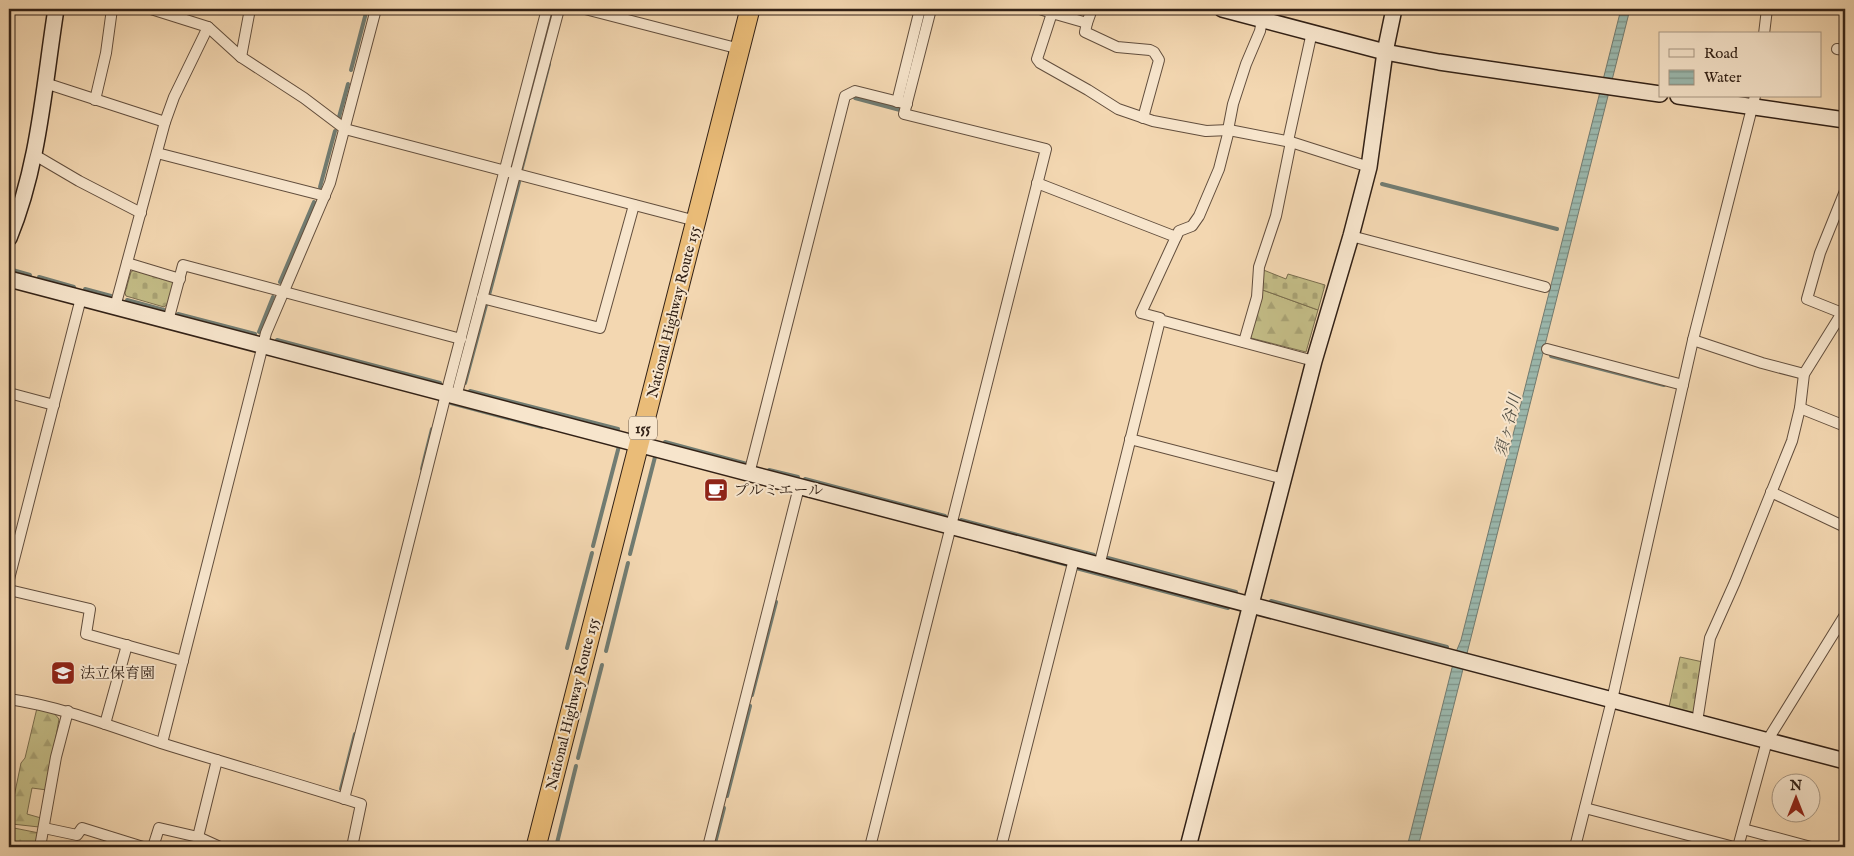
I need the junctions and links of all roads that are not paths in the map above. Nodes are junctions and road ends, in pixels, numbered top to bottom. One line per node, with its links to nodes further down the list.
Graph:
1 (56, 9): 26 (street)
2 (112, 9): 29 (street)
3 (151, 9): 20 (street)
4 (250, 9): 25 (street)
5 (376, 9): 35 (street)
6 (547, 9): 41 (street)
7 (559, 9): 41 (street)
8 (585, 9): 23 (street)
9 (750, 9): 23 (highway, National Highway Route 155 / 155)
10 (920, 9): 31 (street)
11 (931, 9): 31 (street)
12 (1040, 9): 17 (street)
13 (1092, 9): 19 (street)
14 (1222, 9): 18 (street)
15 (1394, 9): 24 (street)
16 (1767, 9): 22 (street)
17 (1052, 12): 19 (street); 32 (street)
18 (1263, 14): 21 (street); 36 (street)
19 (1086, 23): 32 (street)
20 (208, 27): 25 (street); 34 (street)
21 (1312, 32): 24 (street); 37 (street)
22 (1764, 32)
23 (740, 49): 48 (highway, National Highway Route 155 / 155)
24 (1385, 52): 27 (street); 40 (street)
25 (241, 57): 35 (street)
26 (44, 83): 29 (street); 39 (street)
27 (1659, 94)
28 (1703, 98): 30 (street)
29 (94, 100): 34 (street)
30 (1754, 102): 33 (street); 64 (street)
31 (902, 103): 42 (street); 78 (street)
32 (1143, 118): 36 (street)
33 (1845, 120)
34 (165, 122): 38 (street)
35 (345, 128): 41 (street); 44 (street)
36 (1229, 130): 37 (street); 50 (street)
37 (1290, 142): 40 (street); 65 (street)
38 (157, 153): 44 (street); 47 (street)
39 (34, 154): 47 (street); 51 (street)
40 (1368, 167): 49 (street)
41 (510, 172): 45 (street); 58 (street); 63 (street)
42 (1037, 183): 50 (street); 82 (street)
43 (1845, 191): 46 (street)
44 (325, 196): 56 (street)
45 (634, 205): 48 (street); 58 (street)
46 (1842, 212): 60 (street)
47 (141, 214): 52 (street)
48 (696, 222): 77 (highway, National Highway Route 155 / 155)
49 (1351, 236): 55 (street); 68 (street)
50 (1176, 237): 61 (street)
51 (9, 238)
52 (127, 264): 53 (street); 59 (street)
53 (180, 278): 56 (street); 62 (street)
54 (9, 279): 57 (street)
55 (1545, 287)
56 (284, 292): 63 (street); 66 (street)
57 (81, 298): 59 (street); 73 (street)
58 (482, 298): 72 (street)
59 (115, 307): 62 (street)
60 (1844, 312): 69 (street)
61 (1160, 320): 65 (street); 76 (street)
62 (168, 321): 66 (street)
63 (461, 339): 72 (street)
64 (1693, 340): 69 (street); 70 (street)
65 (1244, 342): 68 (street)
66 (263, 346): 72 (street); 91 (street)
67 (1547, 349): 70 (street)
68 (1314, 360): 79 (street)
69 (1804, 374): 74 (street)
70 (1683, 384): 93 (street)
71 (9, 393): 73 (street)
72 (451, 396): 77 (street); 101 (street)
73 (54, 405): 86 (street)
74 (1800, 408): 75 (street); 81 (street)
75 (1845, 426)
76 (1130, 439): 79 (street); 85 (street)
77 (639, 445): 78 (street); 111 (highway, National Highway Route 155 / 155)
78 (749, 474): 80 (street)
79 (1284, 479): 88 (street)
80 (799, 487): 82 (street); 112 (street)
81 (1771, 492): 83 (street); 95 (street)
82 (951, 527): 84 (street); 113 (street)
83 (1845, 527)
84 (1074, 559): 85 (street); 114 (street)
85 (1099, 566): 88 (street)
86 (9, 580)
87 (9, 590): 90 (street)
88 (1251, 605): 93 (street); 115 (street)
89 (1845, 615): 97 (street)
90 (127, 645): 91 (street); 96 (street)
91 (183, 661): 98 (street)
92 (9, 698): 94 (street)
93 (1612, 700): 95 (street); 102 (street)
94 (68, 712): 96 (street); 103 (street)
95 (1697, 722): 97 (street)
96 (105, 724): 98 (street)
97 (1767, 741): 100 (street); 104 (street)
98 (162, 743): 99 (street)
99 (217, 760): 101 (street); 105 (street)
100 (1845, 761)
101 (344, 798): 110 (street)
102 (1585, 808): 116 (street); 117 (street)
103 (44, 828): 106 (street); 107 (street)
104 (1743, 829): 118 (street); 119 (street)
105 (198, 837): 108 (street); 109 (street)
106 (40, 847)
107 (143, 847)
108 (153, 847)
109 (220, 847)
110 (352, 847)
111 (536, 847)
112 (708, 847)
113 (870, 847)
114 (1002, 847)
115 (1188, 847)
116 (1575, 847)
117 (1734, 847)
118 (1738, 847)
119 (1811, 847)

